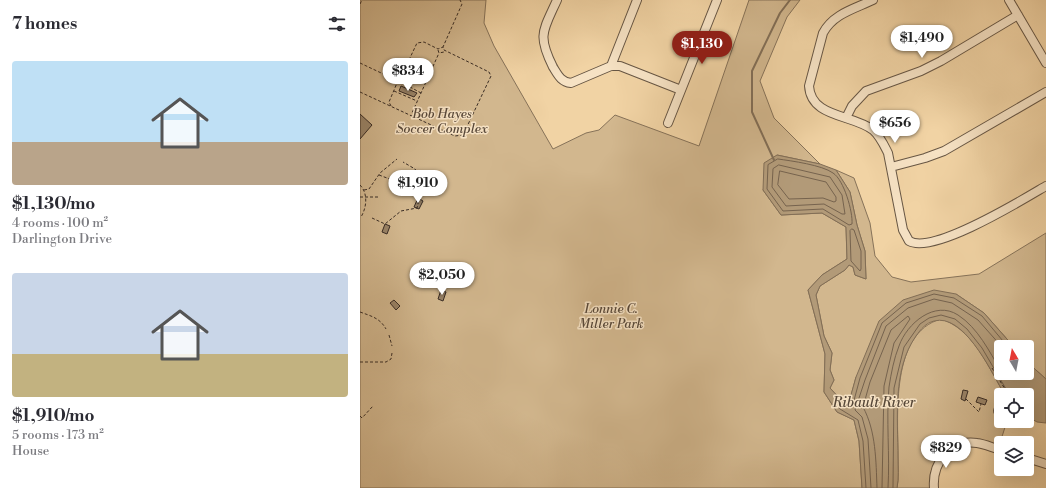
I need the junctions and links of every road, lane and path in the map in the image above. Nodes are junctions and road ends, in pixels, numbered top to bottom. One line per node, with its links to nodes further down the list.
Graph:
1 (362, 0): 9 (path)
2 (460, 0): 10 (path)
3 (463, 0): 10 (path)
4 (557, 0): 19 (street)
5 (637, 0): 19 (street)
6 (717, 0): 26 (street)
7 (873, 0): 37 (street)
8 (1009, 0): 11 (street)
9 (360, 4)
10 (462, 4): 12 (path)
11 (1018, 15): 17 (street); 37 (street)
12 (443, 47): 13 (path); 14 (path)
13 (438, 49): 15 (path); 16 (path)
14 (445, 52): 15 (path); 36 (path)
15 (439, 53): 20 (path)
16 (408, 61): 20 (path); 21 (path)
17 (1046, 62)
18 (360, 63): 22 (path)
19 (611, 66): 26 (street)
20 (431, 72): 28 (path)
21 (400, 79): 22 (path); 23 (path)
22 (396, 80): 24 (path)
23 (401, 82): 24 (path); 28 (path)
24 (398, 83): 25 (path)
25 (394, 90): 30 (path); 31 (path)
26 (681, 90): 38 (street)
27 (360, 92): 32 (path)
28 (422, 92): 30 (path)
29 (1046, 92): 41 (street)
30 (418, 101): 34 (path)
31 (389, 102): 32 (path); 33 (path)
32 (384, 103): 33 (path)
33 (391, 106): 35 (path)
34 (412, 113): 35 (path); 36 (path)
35 (407, 114): 36 (path)
36 (416, 118)
37 (846, 118): 41 (street)
38 (668, 123)
39 (397, 159): 42 (path)
40 (403, 162): 51 (path)
41 (891, 167): 45 (street)
42 (379, 175): 43 (path); 46 (path)
43 (395, 181)
44 (360, 185): 46 (path)
45 (1046, 186)
46 (364, 190): 48 (path)
47 (360, 197): 48 (path)
48 (365, 197): 49 (path); 50 (path)
49 (380, 197)
50 (361, 217)
51 (372, 218)
52 (360, 312): 53 (path)
53 (386, 329)
54 (389, 335): 55 (path)
55 (392, 346)
56 (392, 353): 57 (path)
57 (360, 362)
58 (992, 368): 59 (path)
59 (1004, 388)
60 (966, 399): 61 (path)
61 (982, 404)
62 (374, 406): 63 (path)
63 (360, 416)
64 (994, 448): 67 (street)
65 (1034, 460): 66 (street)
66 (1046, 464)
67 (934, 488)

